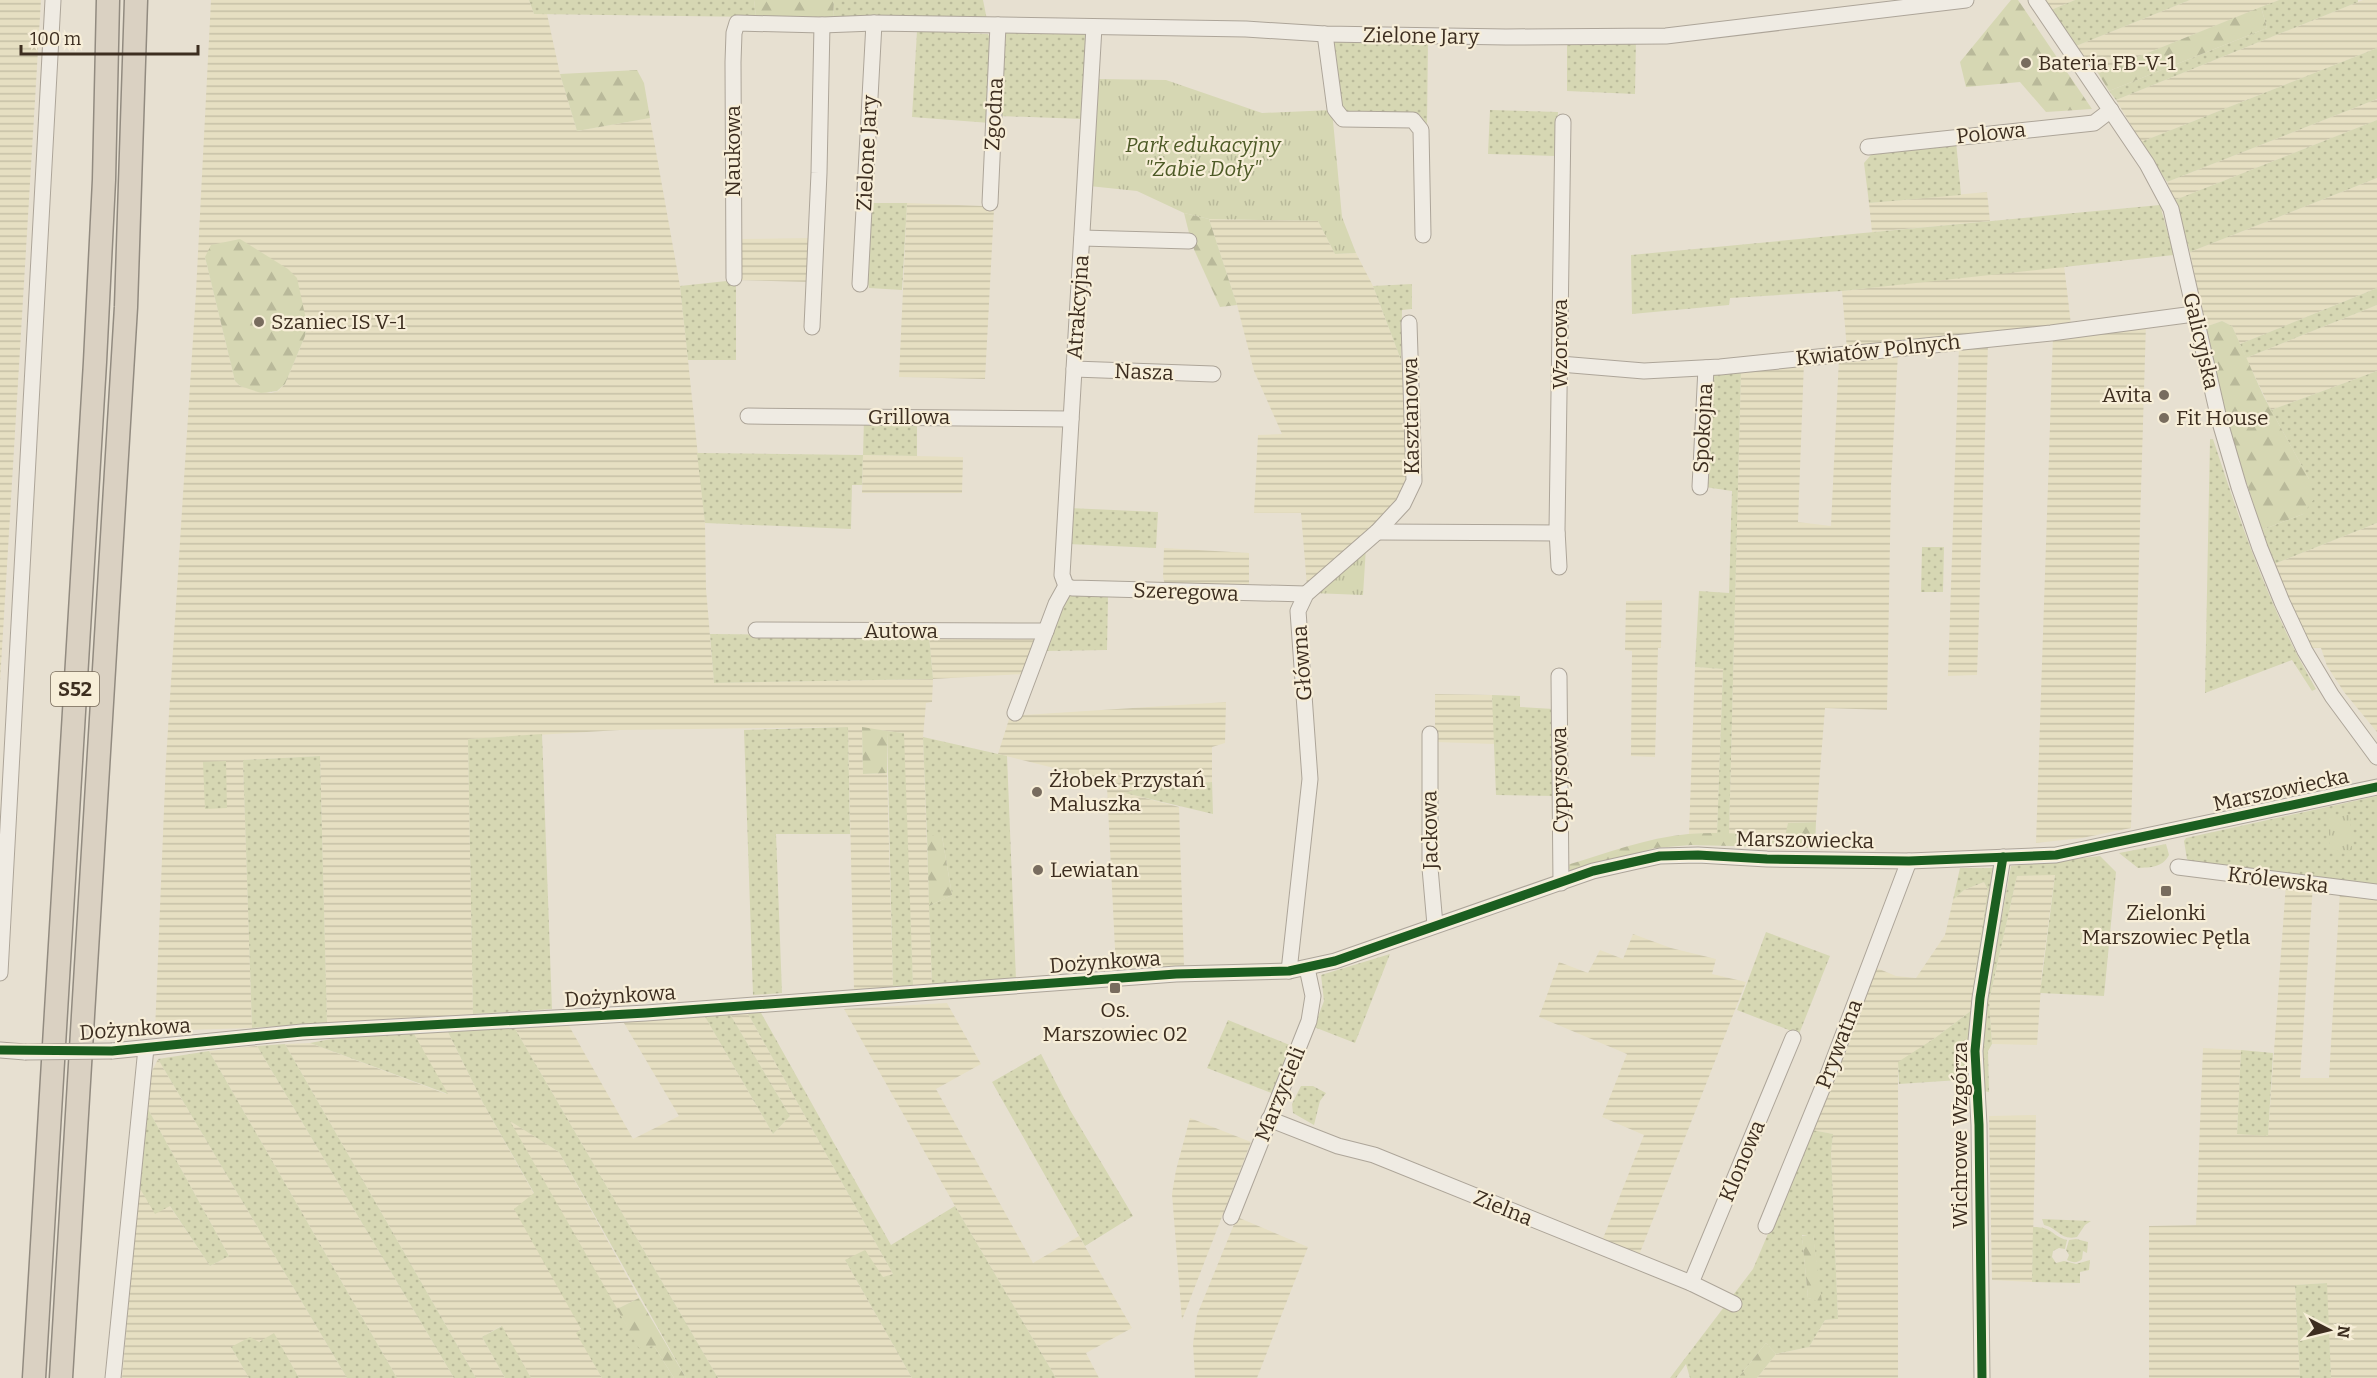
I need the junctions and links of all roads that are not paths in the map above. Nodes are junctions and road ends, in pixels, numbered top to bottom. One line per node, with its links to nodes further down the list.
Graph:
1 (53, 0): 52 (street)
2 (108, 0): 61 (highway, S52)
3 (136, 0): 62 (highway, S52)
4 (1966, 0): 11 (street, Zielone Jary)
5 (2036, 0): 12 (street, Galicyjska)
6 (737, 23): 8 (street, Zielone Jary); 19 (street, Naukowa)
7 (874, 23): 8 (street, Zielone Jary); 9 (street, Zielone Jary); 20 (street, Zielone Jary)
8 (822, 25): 23 (street)
9 (998, 25): 10 (street, Zielone Jary); 15 (street, Zgodna)
10 (1094, 27): 11 (street, Zielone Jary); 17 (street, Atrakcyjna)
11 (1325, 34): 16 (street)
12 (2111, 110): 14 (street, Polowa); 21 (street, Galicyjska)
13 (1563, 122): 24 (street, Wzorowa)
14 (1868, 147)
15 (990, 203)
16 (1423, 235)
17 (1082, 238): 18 (street); 26 (street, Atrakcyjna)
18 (1189, 241)
19 (734, 278)
20 (860, 284)
21 (2194, 314): 25 (street, Kwiatów Polnych); 41 (street, Galicyjska)
22 (1409, 323): 31 (street, Kasztanowa)
23 (812, 327)
24 (1560, 364): 25 (street, Kwiatów Polnych); 32 (street, Wzorowa)
25 (1706, 368): 30 (street, Spokojna)
26 (1074, 369): 27 (street, Nasza); 29 (street, Atrakcyjna)
27 (1213, 374)
28 (748, 416): 29 (street, Grillowa)
29 (1071, 418): 34 (street, Atrakcyjna)
30 (1700, 487)
31 (1377, 532): 32 (street); 35 (street, Główna)
32 (1557, 533): 33 (street, Wzorowa)
33 (1559, 567)
34 (1066, 586): 35 (street, Szeregowa); 37 (street)
35 (1306, 594): 50 (street, Główna)
36 (756, 630): 37 (street, Autowa)
37 (1046, 631): 39 (street)
38 (1559, 676): 46 (street, Cyprysowa)
39 (1015, 713)
40 (1430, 734): 48 (street, Jackowa)
41 (2377, 756)
42 (2377, 787): 43 (street, Marszowiecka)
43 (2003, 857): 44 (street, Marszowiecka); 64 (street, Wichrowe Wzgórza)
44 (1909, 861): 46 (street, Marszowiecka); 58 (street, Prywatna)
45 (2178, 867): 47 (street, Królewska)
46 (1561, 883): 48 (street, Marszowiecka)
47 (2377, 892)
48 (1435, 925): 49 (street, Marszowiecka)
49 (1307, 968): 50 (street, Marszowiecka); 56 (street, Marzycieli)
50 (1289, 971): 51 (street, Marszowiecka)
51 (1242, 972): 54 (street, Dożynkowa)
52 (0, 973)
53 (1793, 1038): 59 (street, Klonowa)
54 (146, 1048): 55 (street, Dożynkowa, bridge); 63 (street)
55 (0, 1050)
56 (1269, 1119): 57 (street, Marzycieli); 59 (street, Zielna)
57 (1231, 1217)
58 (1766, 1226)
59 (1691, 1283): 60 (street, Zielna)
60 (1734, 1304)
61 (34, 1378)
62 (62, 1378)
63 (113, 1378)
64 (1982, 1378)

